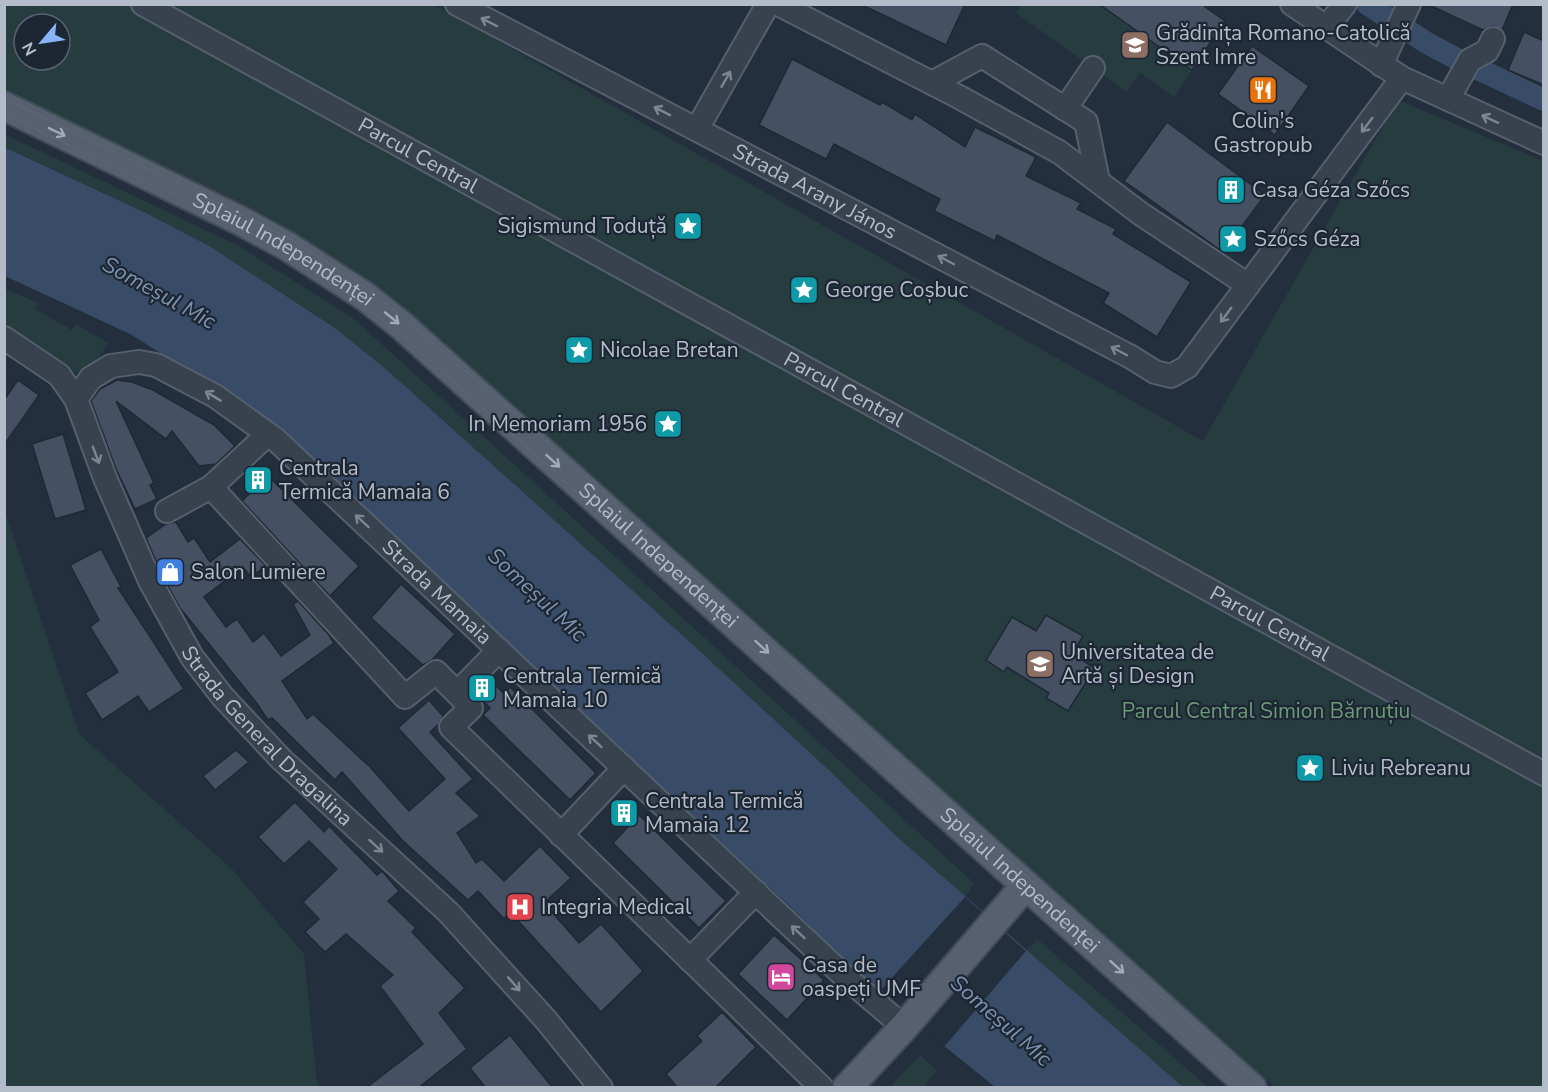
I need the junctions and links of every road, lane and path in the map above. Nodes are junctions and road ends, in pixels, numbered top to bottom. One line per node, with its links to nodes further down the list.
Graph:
1 (143, 4): 29 (street, Parcul Central)
2 (457, 4): 17 (street, Strada Arany János, one-way to 2)
3 (768, 4): 17 (street, one-way to 3)
4 (778, 4): 13 (street)
5 (1292, 4): 8 (street)
6 (1344, 6): 8 (street)
7 (1406, 12): 10 (street)
8 (1326, 28): 10 (street)
9 (1493, 39): 14 (street)
10 (1386, 55): 12 (street)
11 (1093, 68): 16 (street)
12 (1402, 78): 14 (street); 20 (street, one-way to 20)
13 (932, 83): 16 (street); 19 (street)
14 (1448, 99): 18 (street, one-way to 14)
15 (4, 106): 31 (main road, Splaiul Independenței, one-way to 31)
16 (1065, 109): 19 (street)
17 (697, 129): 20 (street, Strada Arany János, one-way to 17)
18 (1544, 143)
19 (1098, 181): 20 (street)
20 (1248, 285)
21 (4, 338): 22 (street, Strada General Dragalina)
22 (76, 399): 23 (street, Strada Mamaia, one-way to 22); 35 (street, Strada General Dragalina, one-way to 35)
23 (268, 434): 24 (street); 26 (street, Strada Mamaia, one-way to 23)
24 (211, 486): 25 (street); 27 (street)
25 (167, 511)
26 (499, 650): 27 (street); 28 (street, Strada Mamaia, one-way to 26)
27 (457, 693): 30 (street)
28 (624, 768): 30 (street); 32 (street, Strada Mamaia)
29 (1544, 774)
30 (561, 835): 33 (street)
31 (1025, 886): 34 (main road); 38 (main road, Splaiul Independenței, one-way to 38)
32 (756, 892): 33 (street); 34 (street, Strada Mamaia, one-way to 32)
33 (690, 960): 36 (street)
34 (910, 1021): 37 (main road)
35 (601, 1088)
36 (822, 1088)
37 (847, 1088)
38 (1252, 1088)

